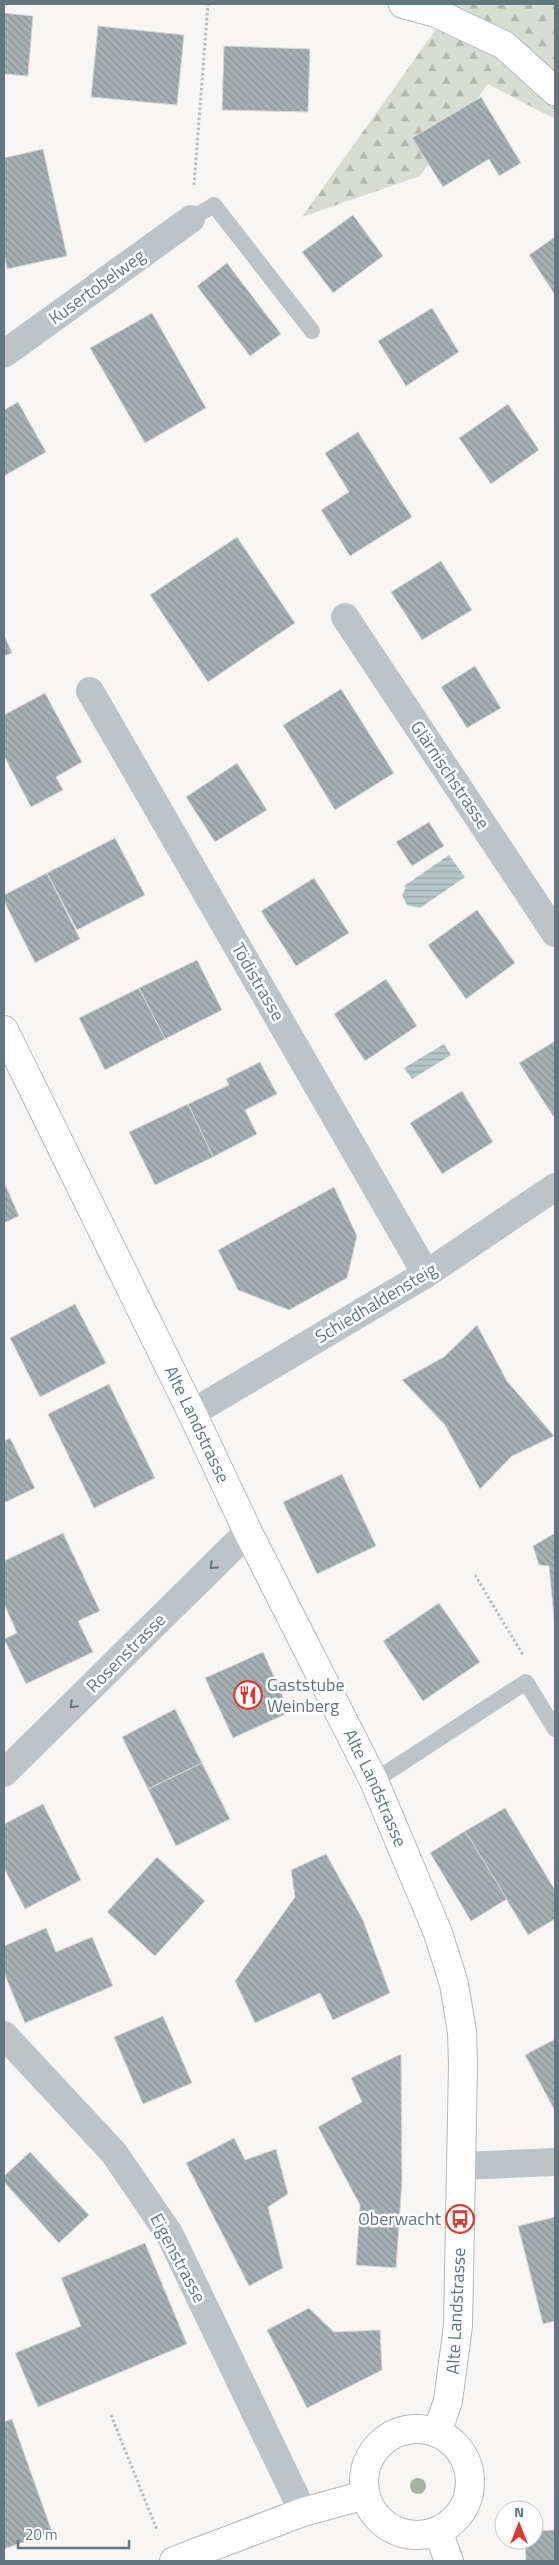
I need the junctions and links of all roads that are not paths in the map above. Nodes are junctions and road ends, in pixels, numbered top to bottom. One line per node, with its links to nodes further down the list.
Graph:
1 (403, 4): 2 (main road)
2 (555, 92)
3 (191, 219): 4 (lane); 5 (street, Kusertobelweg)
4 (312, 331)
5 (4, 354)
6 (345, 617): 8 (street, Glärnischstrasse)
7 (90, 691): 11 (street, Tödistrasse)
8 (555, 933)
9 (4, 1030): 12 (main road, Alte Landstrasse)
10 (555, 1187): 11 (street, Schiedhaldensteig)
11 (426, 1274): 12 (street, Schiedhaldensteig)
12 (192, 1413): 13 (main road, Alte Landstrasse)
13 (248, 1532): 15 (street, Rosenstrasse, one-way to 15); 16 (main road, Alte Landstrasse)
14 (555, 1729): 16 (lane)
15 (4, 1773)
16 (374, 1781): 19 (main road, Alte Landstrasse)
17 (4, 2035): 22 (street, Eigenstrasse)
18 (555, 2162): 19 (street)
19 (462, 2166): 20 (main road, Alte Landstrasse)
20 (437, 2433): 21 (main road); 23 (main road)
21 (365, 2495): 22 (main road); 23 (main road)
22 (303, 2512): 24 (main road)
23 (438, 2531): 25 (main road)
24 (174, 2561)
25 (449, 2561)

